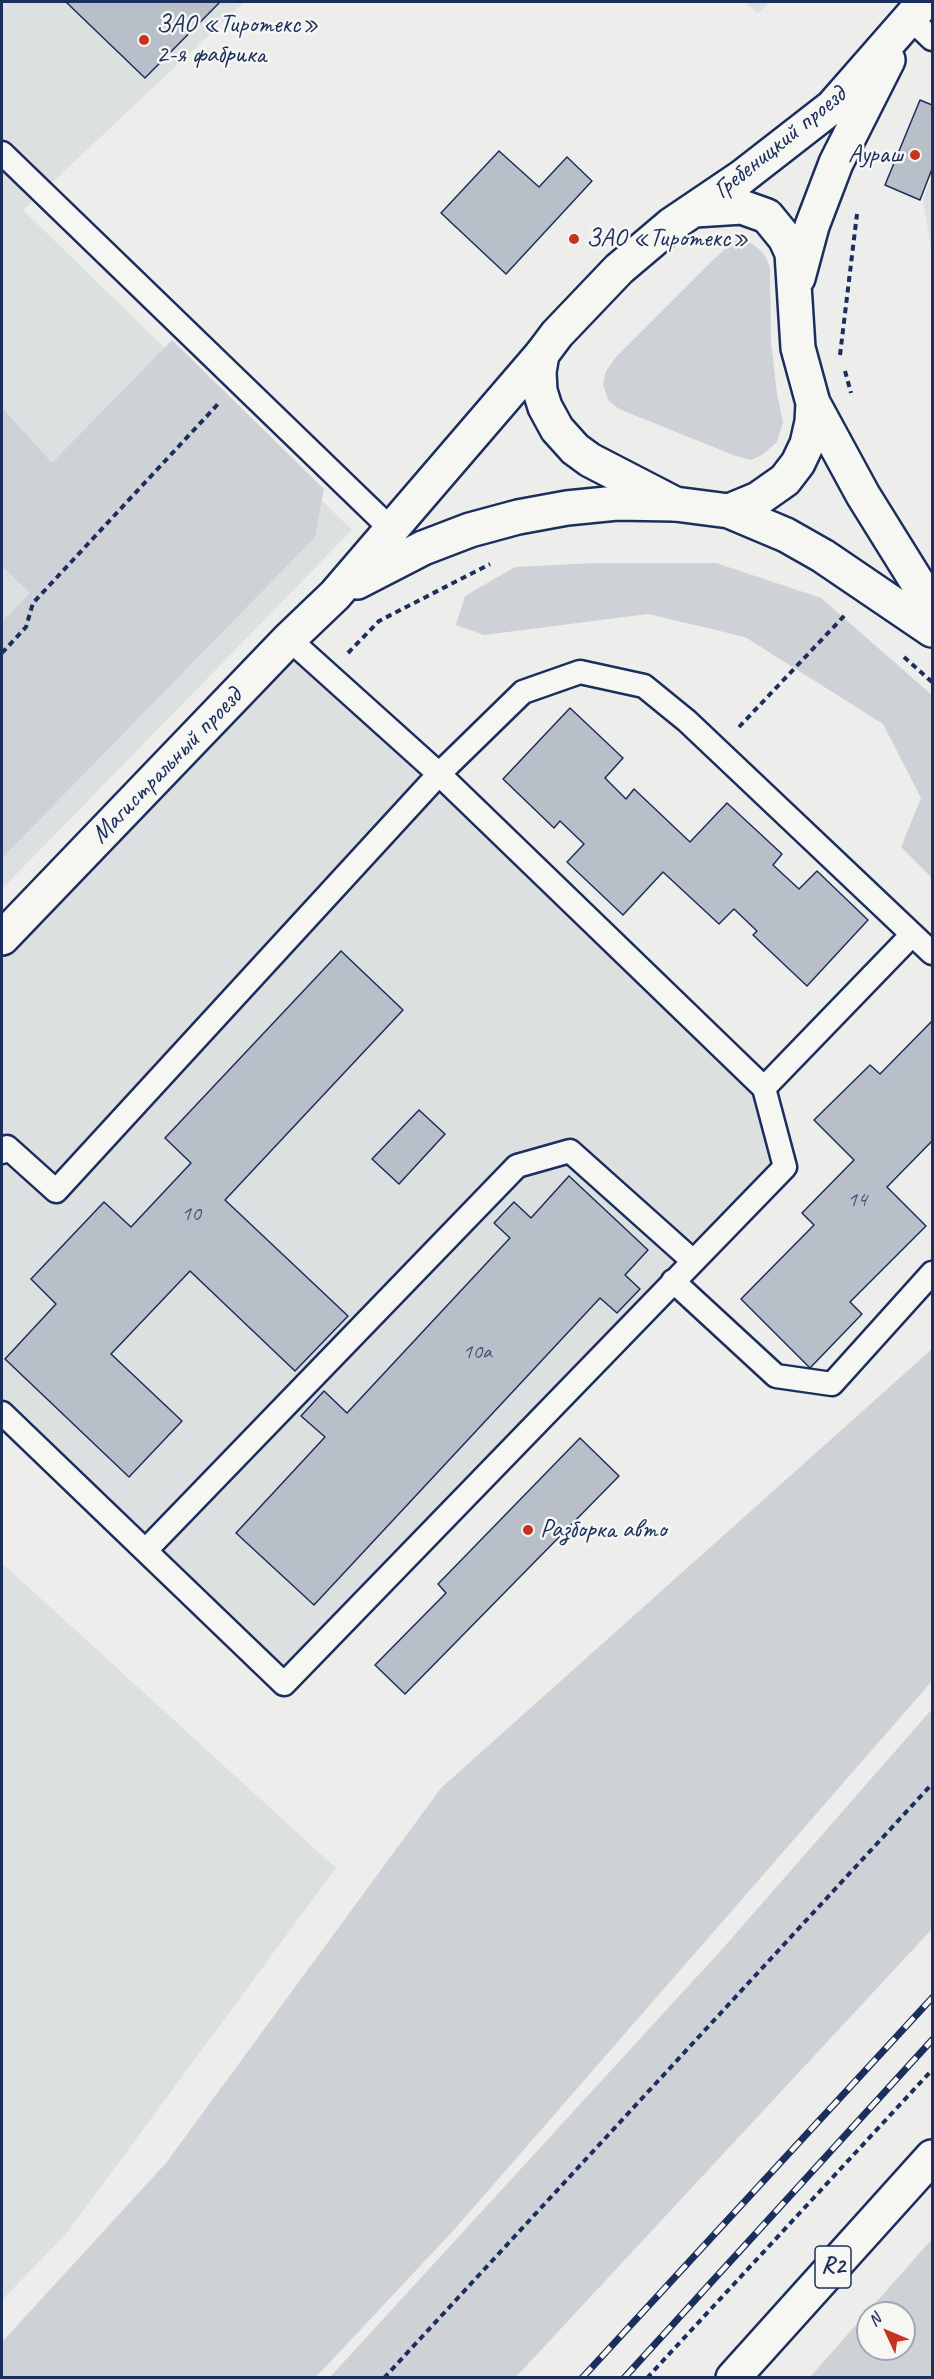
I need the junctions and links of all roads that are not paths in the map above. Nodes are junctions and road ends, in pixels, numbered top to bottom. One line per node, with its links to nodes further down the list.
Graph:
1 (916, 9): 2 (lane); 4 (street, Гребеницкий проезд); 5 (street, Гребеницкий проезд)
2 (933, 39)
3 (2, 153): 10 (lane)
4 (694, 210): 5 (street); 6 (street, Гребеницкий проезд)
5 (796, 288): 7 (street)
6 (542, 354): 8 (street); 10 (street, Гребеницкий проезд)
7 (813, 403): 9 (street); 12 (street)
8 (675, 504): 9 (street); 11 (street)
9 (729, 511): 13 (street)
10 (392, 530): 11 (street, Гребеницкий проезд)
11 (335, 595): 14 (street, Магистральный проезд)
12 (933, 606)
13 (933, 630)
14 (289, 639): 15 (lane); 17 (street, Магистральный проезд)
15 (439, 774): 16 (lane); 19 (lane); 20 (lane)
16 (911, 933): 18 (lane); 19 (lane)
17 (2, 938)
18 (933, 953)
19 (764, 1088): 21 (lane)
20 (2, 1152)
21 (693, 1262): 23 (lane); 25 (lane)
22 (933, 1273): 23 (lane)
23 (673, 1281): 25 (lane)
24 (2, 1413): 25 (lane)
25 (146, 1550)
26 (933, 2157): 27 (street, R2)
27 (738, 2374)

